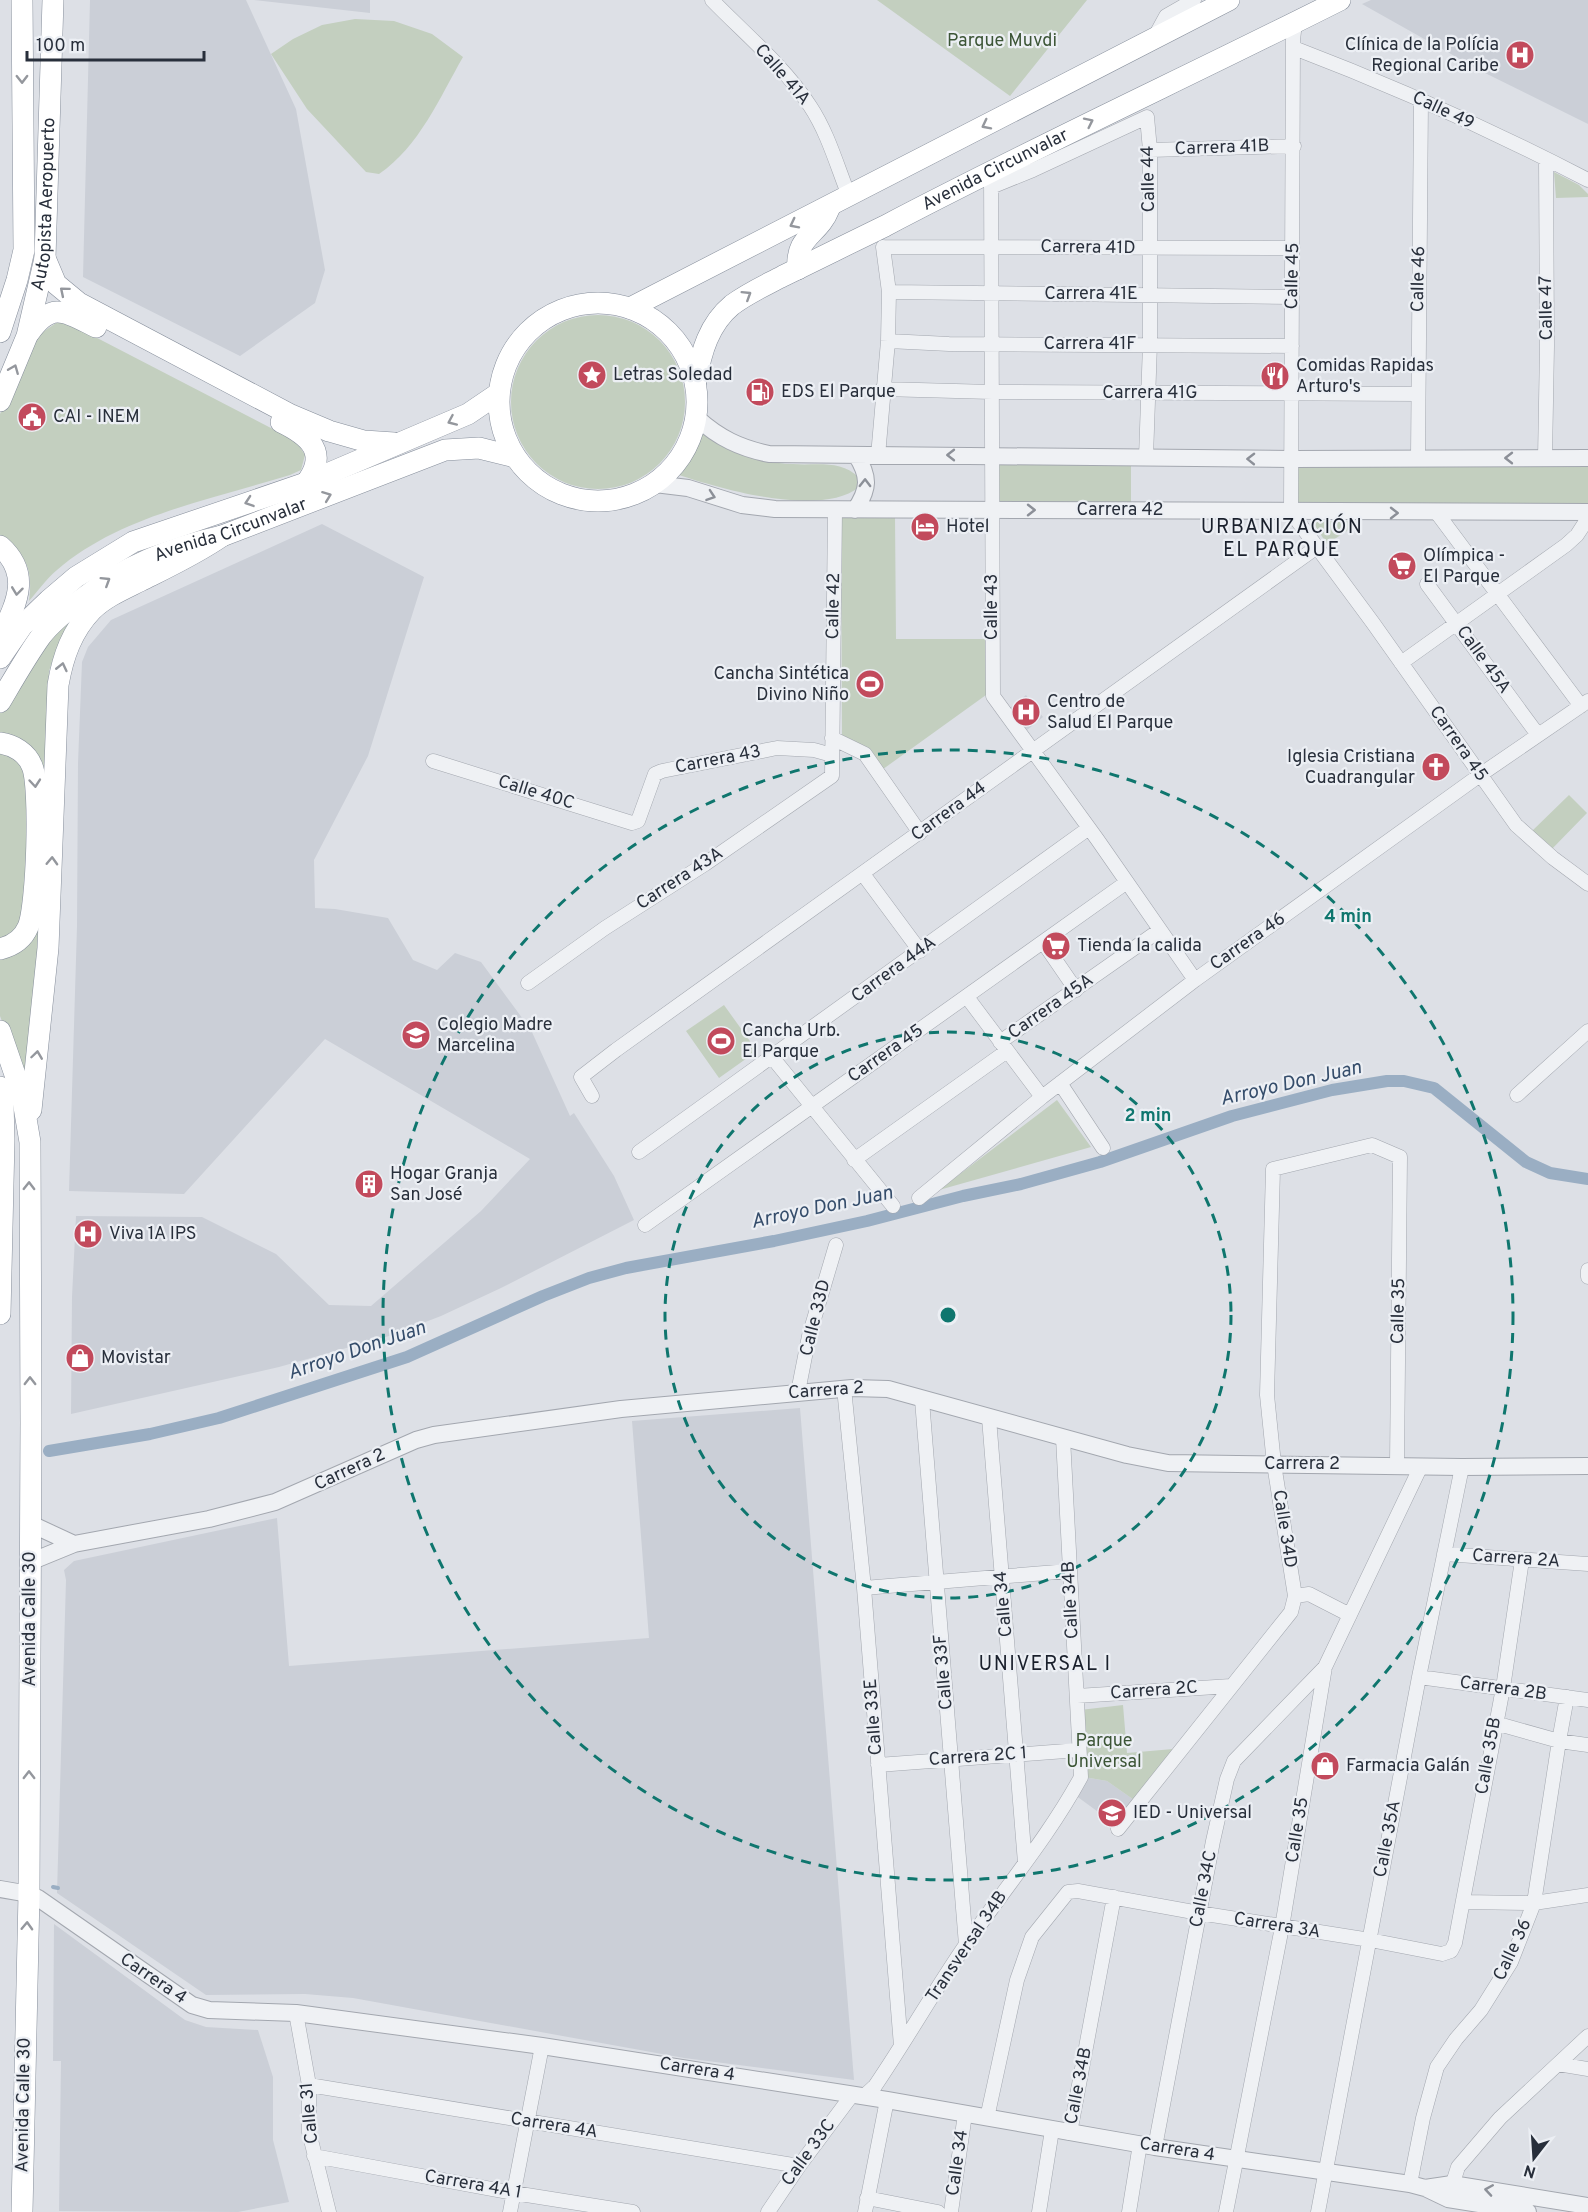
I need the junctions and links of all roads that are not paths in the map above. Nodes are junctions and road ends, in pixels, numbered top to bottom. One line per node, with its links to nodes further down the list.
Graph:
1 (22, 0): 28 (highway, Autopista Aeropuerto, one-way to 28)
2 (53, 0): 21 (highway, Autopista Aeropuerto)
3 (712, 0): 15 (street, Calle 41A)
4 (1194, 0): 8 (street)
5 (1229, 0): 8 (highway)
6 (1340, 0): 7 (highway, Avenida Circunvalar)
7 (1289, 36): 9 (street, Calle 49); 10 (street, Calle 45); 13 (highway, Avenida Circunvalar, one-way to 7)
8 (1155, 38): 15 (highway, one-way to 15)
9 (1421, 101): 12 (street, Calle 49); 40 (street, Calle 46)
10 (1294, 146): 11 (street, Carrera 41B); 19 (street, Calle 45)
11 (1150, 150): 13 (street, Calle 44); 20 (street, Calle 44)
12 (1546, 159): 14 (street, Calle 49); 50 (street, Calle 47)
13 (991, 178): 17 (highway, Avenida Circunvalar); 18 (street, Calle 43)
14 (1588, 180)
15 (849, 196): 16 (highway)
16 (830, 206): 22 (highway); 27 (highway, one-way to 27)
17 (876, 241): 18 (street, Carrera 41D); 22 (highway, Avenida Circunvalar); 23 (street)
18 (991, 247): 20 (street, Carrera 41D); 24 (street, Calle 43)
19 (1293, 248): 20 (street, Carrera 41D); 26 (street, Calle 45)
20 (1150, 249): 25 (street, Calle 44)
21 (45, 258): 29 (highway, Autopista Aeropuerto); 43 (highway, one-way to 21)
22 (798, 269): 34 (highway, Avenida Circunvalar, one-way to 22)
23 (889, 292): 24 (street, Carrera 41E); 30 (street)
24 (991, 294): 25 (street, Carrera 41E); 32 (street, Calle 43)
25 (1150, 295): 26 (street, Carrera 41E); 31 (street, Calle 44)
26 (1292, 297): 33 (street, Calle 45)
27 (630, 308): 34 (highway); 37 (highway)
28 (0, 332)
29 (27, 336): 41 (highway, Autopista Aeropuerto, one-way to 29); 53 (highway)
30 (888, 341): 32 (street, Carrera 41F); 35 (street)
31 (1150, 344): 32 (street, Carrera 41F); 33 (street, Carrera 41F); 38 (street, Calle 44)
32 (992, 345): 36 (street, Calle 43)
33 (1292, 346): 39 (street, Calle 45)
34 (696, 381): 42 (highway)
35 (882, 389): 36 (street, Carrera 41G); 46 (street)
36 (992, 392): 38 (street, Carrera 41G); 45 (street, Calle 43)
37 (499, 393): 43 (highway, Avenida Circunvalar, one-way to 43); 47 (highway)
38 (1148, 393): 39 (street, Carrera 41G); 48 (street, Calle 44)
39 (1292, 393): 40 (street, Carrera 41G); 52 (street, Calle 45)
40 (1418, 394): 49 (street, Calle 46)
41 (0, 401)
42 (697, 418): 44 (street); 54 (highway)
43 (401, 443): 53 (highway, Avenida Circunvalar)
44 (856, 455): 46 (street); 56 (street, one-way to 44)
45 (992, 455): 46 (street, one-way to 46); 48 (street); 57 (street, Calle 43)
46 (878, 456)
47 (515, 457): 54 (highway); 62 (highway, Avenida Circunvalar, one-way to 47)
48 (1146, 457): 52 (street, one-way to 48)
49 (1418, 457): 50 (street, one-way to 49); 52 (street)
50 (1545, 458): 51 (street)
51 (1588, 458)
52 (1292, 459): 58 (street, Calle 45)
53 (306, 483): 69 (highway, Avenida Circunvalar, one-way to 69)
54 (655, 484): 55 (street, Carrera 42, one-way to 55)
55 (835, 510): 56 (street, Carrera 42); 74 (street, Calle 42)
56 (855, 510): 57 (street, Carrera 42)
57 (992, 510): 58 (street, Carrera 42, one-way to 58); 76 (street, Calle 43)
58 (1291, 512): 60 (street, Carrera 42, one-way to 60); 64 (street, Carrera 45)
59 (1588, 512): 60 (street, Carrera 42)
60 (1437, 513): 66 (street)
61 (1588, 518): 66 (street)
62 (222, 536): 71 (highway, Avenida Circunvalar, one-way to 62); 105 (highway, one-way to 62)
63 (0, 546): 68 (highway, one-way to 68)
64 (1317, 547): 70 (street, Carrera 45); 76 (street, Carrera 44)
65 (1427, 584): 67 (street, Calle 45A)
66 (1497, 594): 67 (street); 72 (street)
67 (1456, 623): 70 (street); 73 (street, Calle 45A)
68 (0, 638)
69 (0, 658)
70 (1401, 663): 79 (street, Carrera 45)
71 (0, 702)
72 (1584, 704): 73 (street, Carrera 46)
73 (1538, 735): 79 (street, Carrera 46)
74 (832, 738): 77 (street, Calle 42); 83 (street)
75 (0, 743): 89 (highway, one-way to 89)
76 (1032, 750): 82 (street, Calle 43); 83 (street, Carrera 44)
77 (832, 755): 80 (street, Calle 42); 81 (street, Carrera 43)
78 (433, 761): 81 (street, Calle 40C)
79 (1480, 775): 86 (street, Carrera 45); 91 (street, Carrera 46)
80 (832, 776): 92 (street, Carrera 43A)
81 (638, 821)
82 (1089, 828): 85 (street, Calle 43); 90 (street, Carrera 44A)
83 (920, 833): 84 (street, Carrera 44)
84 (863, 874): 90 (street); 102 (street, Carrera 44)
85 (1127, 882): 87 (street, Calle 43); 88 (street, Carrera 45)
86 (1588, 884)
87 (1160, 930): 91 (street, Calle 43); 93 (street, Carrera 45A)
88 (1042, 942): 93 (street); 94 (street, Carrera 45)
89 (0, 949)
90 (920, 951): 98 (street, Carrera 44A)
91 (1195, 980): 99 (street, Carrera 46)
92 (528, 983)
93 (1076, 990): 97 (street, Carrera 45A)
94 (967, 997): 97 (street); 104 (street, Carrera 45)
95 (0, 1031): 105 (highway, Avenida Calle 30)
96 (1588, 1031): 101 (street)
97 (1004, 1046): 103 (street); 108 (street, Carrera 45A)
98 (772, 1058): 104 (street); 107 (street, Carrera 44A)
99 (1060, 1083): 103 (street, Carrera 46); 106 (street)
100 (0, 1087): 113 (highway)
101 (1517, 1095)
102 (592, 1096)
103 (1042, 1097): 110 (street, Carrera 46)
104 (811, 1107): 108 (street); 112 (street, Carrera 45)
105 (29, 1135): 128 (highway, Avenida Calle 30, one-way to 105)
106 (1104, 1148)
107 (639, 1152)
108 (854, 1160): 111 (street)
109 (1273, 1168): 123 (street, Calle 34D); 124 (street, Calle 35)
110 (919, 1198)
111 (893, 1206)
112 (645, 1225)
113 (1, 1240): 117 (highway)
114 (836, 1245): 119 (street, Calle 33D)
115 (1588, 1270): 116 (street)
116 (1588, 1277)
117 (0, 1314)
118 (844, 1388): 119 (street, Carrera 2); 120 (street, Carrera 2); 137 (street, Calle 33E)
119 (798, 1392): 129 (street, Carrera 2)
120 (922, 1400): 121 (street, Carrera 2); 136 (street, Calle 33F)
121 (989, 1418): 122 (street, Carrera 2); 135 (street, Calle 34)
122 (1063, 1438): 123 (street, Carrera 2); 134 (street, Calle 34B)
123 (1274, 1464): 124 (street, Carrera 2); 138 (street, Calle 34D)
124 (1397, 1465): 125 (street, Carrera 2)
125 (1421, 1466): 127 (street, Carrera 2); 139 (street, Calle 35)
126 (1588, 1466): 127 (street, Carrera 2)
127 (1462, 1467): 130 (street, Calle 35A)
128 (31, 1524): 129 (street); 132 (highway, Avenida Calle 30)
129 (74, 1544): 132 (street, Carrera 2)
130 (1444, 1554): 131 (street, Carrera 2A); 141 (street, Calle 35A)
131 (1522, 1560): 133 (street, Carrera 2A); 143 (street, Calle 35B)
132 (30, 1562): 159 (highway, Avenida Calle 30, one-way to 132)
133 (1588, 1564)
134 (1069, 1571): 135 (street); 144 (street, Calle 34B)
135 (1001, 1578): 136 (street); 151 (street, Calle 34)
136 (937, 1581): 137 (street); 152 (street, Calle 33F)
137 (864, 1588): 153 (street, Calle 33E)
138 (1295, 1596): 139 (street); 142 (street)
139 (1350, 1615): 140 (street, Calle 35)
140 (1325, 1667): 164 (street, Calle 34C); 165 (street, Calle 35)
141 (1419, 1677): 143 (street, Carrera 2B); 166 (street, Calle 35A)
142 (1232, 1686): 144 (street, Carrera 2C); 155 (street)
143 (1503, 1688): 145 (street, Carrera 2B); 147 (street, Calle 35B)
144 (1077, 1696): 150 (street, Calle 34B)
145 (1568, 1697): 146 (street, Carrera 2B); 148 (street, Calle 36)
146 (1588, 1700)
147 (1495, 1723): 148 (street); 162 (street, Calle 35B)
148 (1559, 1741): 149 (street); 163 (street, Calle 36)
149 (1588, 1745)
150 (1079, 1750): 151 (street, Carrera 2C 1); 154 (street, Calle 34B)
151 (1018, 1754): 152 (street, Carrera 2C 1); 156 (street, Calle 34)
152 (951, 1759): 153 (street, Carrera 2C 1); 167 (street, Calle 33F)
153 (878, 1765): 172 (street, Calle 33E)
154 (1071, 1795): 156 (street, Transversal 34B)
155 (1118, 1829)
156 (1025, 1863): 167 (street, Transversal 34B)
157 (0, 1889): 159 (street, Carrera 4)
158 (1068, 1892): 161 (street, Carrera 3A); 179 (street, Calle 34)
159 (29, 1894): 169 (street, Carrera 4); 194 (highway, Avenida Calle 30, one-way to 159)
160 (1588, 1895): 163 (street)
161 (1114, 1897): 164 (street, Carrera 3A); 182 (street, Calle 34B)
162 (1463, 1902): 163 (street); 168 (street, Calle 35B)
163 (1534, 1903): 188 (street, Calle 36)
164 (1199, 1914): 165 (street, Carrera 3A); 183 (street, Calle 34C)
165 (1282, 1927): 166 (street, Carrera 3A); 185 (street, Calle 35)
166 (1370, 1940): 168 (street, Carrera 3A); 187 (street, Calle 35A)
167 (966, 1945): 172 (street, Transversal 34B)
168 (1451, 1951)
169 (296, 2013): 171 (street, Carrera 4); 175 (street, Calle 31)
170 (1588, 2036): 173 (street)
171 (542, 2046): 176 (street, Carrera 4); 180 (street)
172 (902, 2046): 176 (street, Transversal 34B)
173 (1558, 2064): 174 (street); 189 (street)
174 (1588, 2069)
175 (309, 2085): 180 (street, Carrera 4A); 184 (street, Calle 31)
176 (857, 2096): 177 (street, Carrera 4); 186 (street, Calle 33C)
177 (887, 2100): 178 (street, Carrera 4); 191 (street)
178 (965, 2114): 179 (street, Carrera 4); 200 (street, Calle 34)
179 (987, 2118): 181 (street, Carrera 4)
180 (527, 2121): 186 (street, Carrera 4A); 190 (street)
181 (1052, 2130): 182 (street, Carrera 4); 201 (street, Calle 34B)
182 (1070, 2133): 183 (street, Carrera 4)
183 (1148, 2146): 185 (street, Carrera 4); 202 (street, Calle 34C)
184 (314, 2156): 190 (street, Carrera 4A 1); 195 (street, Calle 31)
185 (1236, 2160): 187 (street, Carrera 4); 203 (street, Calle 35)
186 (799, 2166): 198 (street, Calle 33C)
187 (1325, 2172): 188 (street, Carrera 4); 204 (street, Calle 35A)
188 (1418, 2186): 189 (street, Carrera 4)
189 (1450, 2192): 193 (street, Carrera 4)
190 (514, 2193): 196 (street); 197 (street, Carrera 4A 1)
191 (866, 2205): 199 (street)
192 (1588, 2206): 193 (street, Carrera 4)
193 (1525, 2208)
194 (22, 2212)
195 (329, 2212)
196 (510, 2212)
197 (633, 2212)
198 (768, 2212)
199 (938, 2212)
200 (951, 2212)
201 (1039, 2212)
202 (1129, 2212)
203 (1226, 2212)
204 (1318, 2212)

